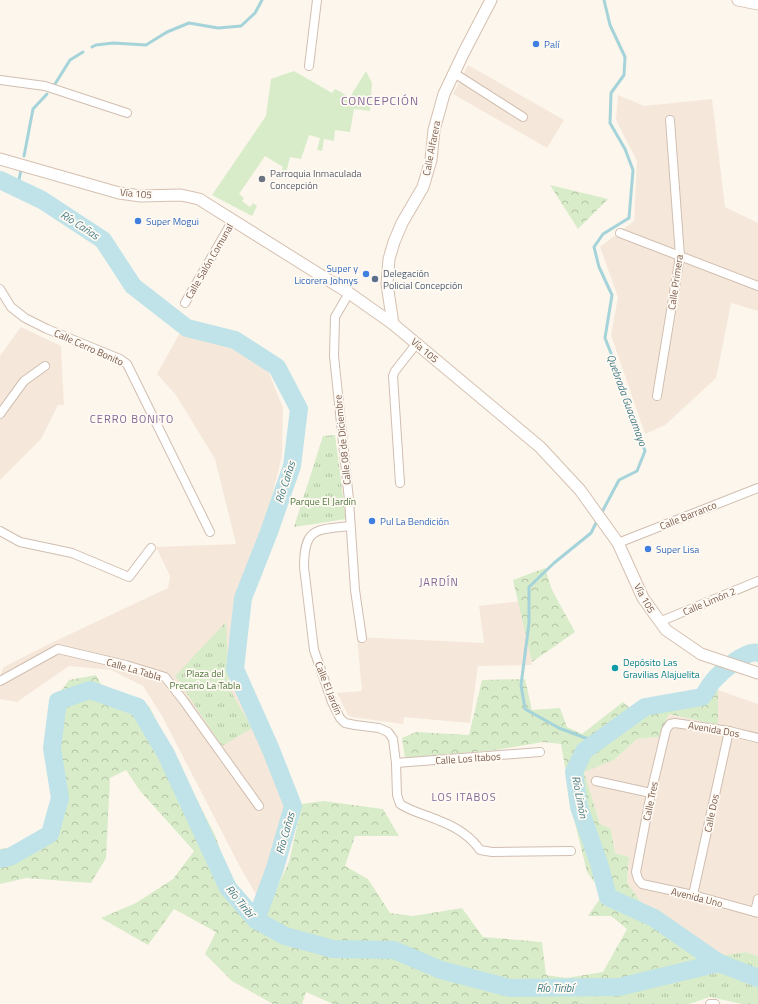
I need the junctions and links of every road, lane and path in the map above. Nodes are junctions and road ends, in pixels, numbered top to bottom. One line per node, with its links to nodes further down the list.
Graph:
1 (317, 0): 5 (street)
2 (491, 0): 6 (main road, Calle Alfarera)
3 (738, 0): 4 (main road)
4 (758, 4)
5 (309, 66)
6 (454, 73): 9 (street); 19 (main road, Calle Alfarera)
7 (0, 80): 8 (street)
8 (127, 113)
9 (523, 117)
10 (670, 120): 14 (street, Calle Primera)
11 (0, 158): 12 (main road, Vía 105)
12 (233, 220): 17 (main road, Vía 105); 18 (street, Calle Salón Comunal)
13 (620, 233): 14 (street)
14 (680, 256): 15 (street); 22 (street, Calle Primera)
15 (758, 286)
16 (0, 289): 28 (street, Calle Cerro Bonito)
17 (349, 293): 19 (main road, Vía 105); 26 (street, Calle 08 de Diciembre)
18 (185, 303)
19 (393, 324): 20 (main road, Vía 105)
20 (417, 343): 24 (street); 29 (main road, Vía 105)
21 (45, 366): 23 (street)
22 (657, 396)
23 (1, 412)
24 (400, 483)
25 (758, 488): 29 (street, Calle Barranco)
26 (350, 526): 33 (street, Calle 08 de Diciembre); 40 (street, Calle El Jardín)
27 (0, 531): 30 (street)
28 (210, 532)
29 (618, 542): 32 (main road, Vía 105)
30 (151, 548)
31 (758, 581): 32 (street, Calle Limón 2)
32 (659, 622): 34 (main road, Vía 105)
33 (362, 638)
34 (758, 673)
35 (0, 681): 43 (street, Calle La Tabla)
36 (670, 724): 37 (street, Avenida Dos); 42 (street, Calle Tres)
37 (729, 731): 38 (street, Avenida Dos); 46 (street, Calle Dos)
38 (758, 738)
39 (540, 752): 40 (street, Calle Los Itabos)
40 (396, 763): 44 (street, Calle El Jardín)
41 (596, 781): 42 (street)
42 (652, 793): 45 (street, Calle Tres)
43 (259, 806)
44 (571, 851)
45 (638, 879): 46 (street, Avenida Uno)
46 (693, 895): 48 (street, Avenida Uno)
47 (758, 899): 48 (street)
48 (757, 912)

